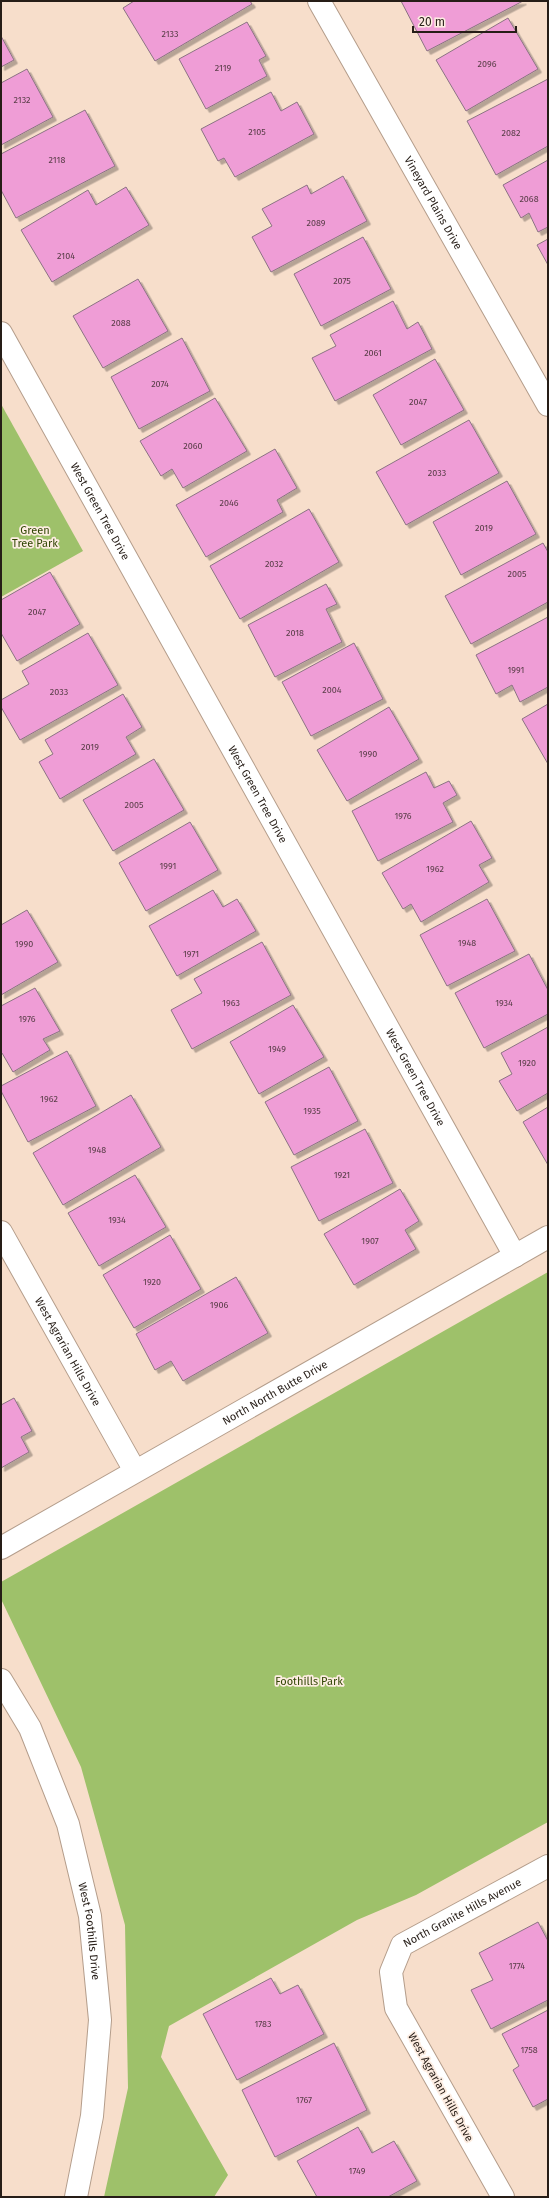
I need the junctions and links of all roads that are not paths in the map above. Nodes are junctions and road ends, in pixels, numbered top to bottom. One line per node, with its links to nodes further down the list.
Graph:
1 (319, 1): 3 (street, Vineyard Plains Drive)
2 (1, 333): 6 (street, West Green Tree Drive)
3 (548, 405)
4 (1, 1232): 7 (street, West Agrarian Hills Drive)
5 (548, 1237): 6 (street, North North Butte Drive)
6 (515, 1256): 7 (street, North North Butte Drive)
7 (135, 1471): 8 (street, North North Butte Drive)
8 (1, 1548)
9 (1, 1680): 12 (street, West Foothills Drive)
10 (548, 1866): 11 (street, North Granite Hills Avenue)
11 (391, 1972): 13 (street, West Agrarian Hills Drive)
12 (76, 2197)
13 (503, 2197)

